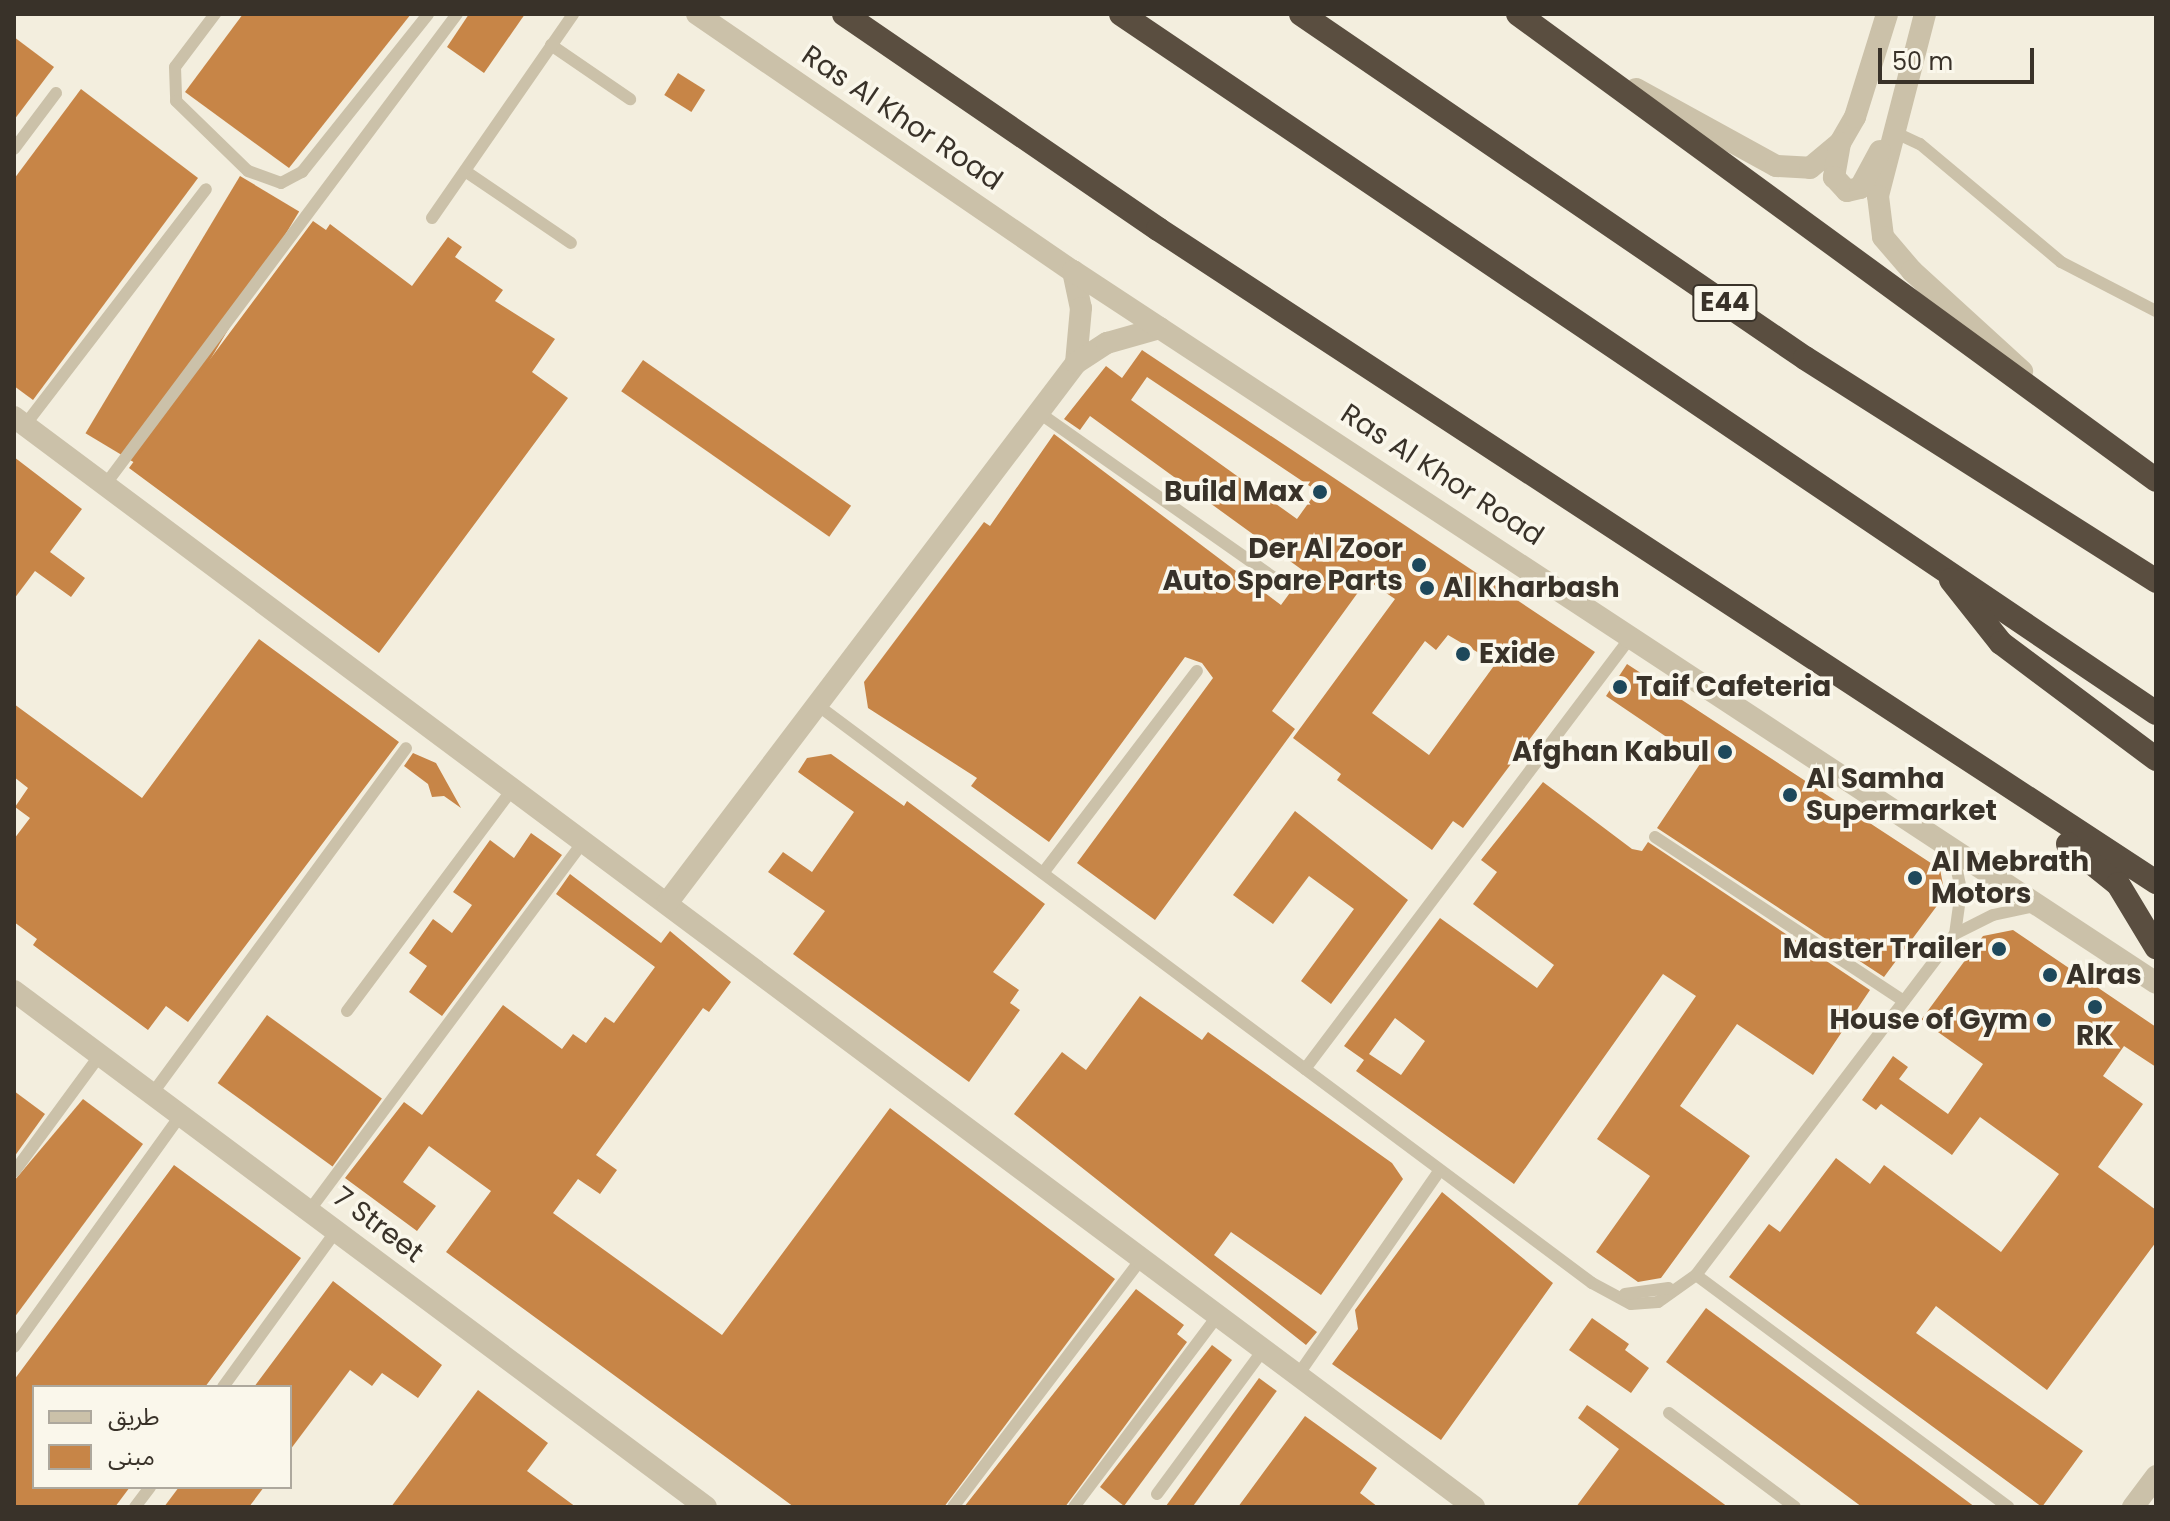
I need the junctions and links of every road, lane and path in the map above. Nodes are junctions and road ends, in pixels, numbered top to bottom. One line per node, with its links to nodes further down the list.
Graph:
1 (215, 14): 2 (lane)
2 (428, 14)
3 (457, 14): 31 (lane)
4 (573, 14): 12 (lane)
5 (697, 14): 23 (street, Ras Al Khor Road)
6 (844, 14): 41 (highway)
7 (1121, 14): 32 (highway)
8 (1301, 14): 33 (highway, E44)
9 (1518, 14): 13 (highway)
10 (1887, 14): 17 (street)
11 (1925, 14): 16 (street)
12 (551, 45): 15 (lane); 19 (lane)
13 (1578, 55): 17 (street); 29 (highway)
14 (56, 93): 18 (lane)
15 (630, 99)
16 (1896, 133): 17 (street); 24 (lane); 29 (street)
17 (1840, 143)
18 (14, 149)
19 (465, 171): 21 (lane); 22 (lane)
20 (206, 189): 28 (lane)
21 (432, 218)
22 (571, 243)
23 (1073, 271): 25 (street, Ras Al Khor Road); 26 (street)
24 (2156, 311)
25 (1160, 328): 26 (street); 35 (street, Ras Al Khor Road)
26 (1076, 363): 27 (street)
27 (1038, 412): 34 (lane); 37 (street)
28 (19, 421): 31 (street)
29 (2083, 425): 30 (highway)
30 (2156, 480)
31 (105, 485): 42 (street)
32 (1946, 571): 38 (highway); 40 (highway)
33 (2156, 581)
34 (1283, 584)
35 (1633, 634): 45 (street, Ras Al Khor Road); 57 (lane)
36 (1197, 671): 46 (lane)
37 (816, 704): 46 (lane); 48 (street)
38 (2156, 713)
39 (406, 748): 58 (lane)
40 (2156, 759)
41 (1969, 760): 47 (highway); 51 (highway)
42 (513, 788): 44 (street); 55 (lane)
43 (1655, 837): 54 (lane)
44 (584, 841): 48 (street); 62 (lane)
45 (1952, 849): 49 (street, Ras Al Khor Road); 50 (lane)
46 (1043, 873): 57 (lane)
47 (2156, 882)
48 (667, 903): 64 (street)
49 (2035, 906): 50 (lane); 52 (street, Ras Al Khor Road)
50 (1955, 934): 54 (lane)
51 (2156, 947)
52 (2156, 983)
53 (14, 991): 56 (street, 7 Street)
54 (1904, 1001): 65 (lane)
55 (347, 1011)
56 (100, 1055): 58 (street, 7 Street); 61 (lane)
57 (1305, 1069): 60 (lane)
58 (152, 1094): 59 (street, 7 Street)
59 (181, 1115): 62 (street, 7 Street); 67 (lane)
60 (1440, 1170): 65 (lane); 69 (lane)
61 (14, 1172)
62 (309, 1211): 63 (street, 7 Street)
63 (336, 1231): 70 (lane); 76 (street, 7 Street)
64 (1142, 1258): 66 (street); 77 (lane)
65 (1696, 1275): 81 (lane)
66 (1218, 1315): 68 (street); 78 (lane)
67 (14, 1347)
68 (1264, 1349): 69 (street); 74 (lane)
69 (1298, 1375): 79 (street)
70 (224, 1385)
71 (1669, 1413): 80 (lane)
72 (2156, 1476): 82 (street)
73 (148, 1489): 75 (lane)
74 (1157, 1494)
75 (135, 1507)
76 (706, 1507)
77 (953, 1507)
78 (1074, 1507)
79 (1474, 1507)
80 (1795, 1507)
81 (2008, 1507)
82 (2133, 1507)

